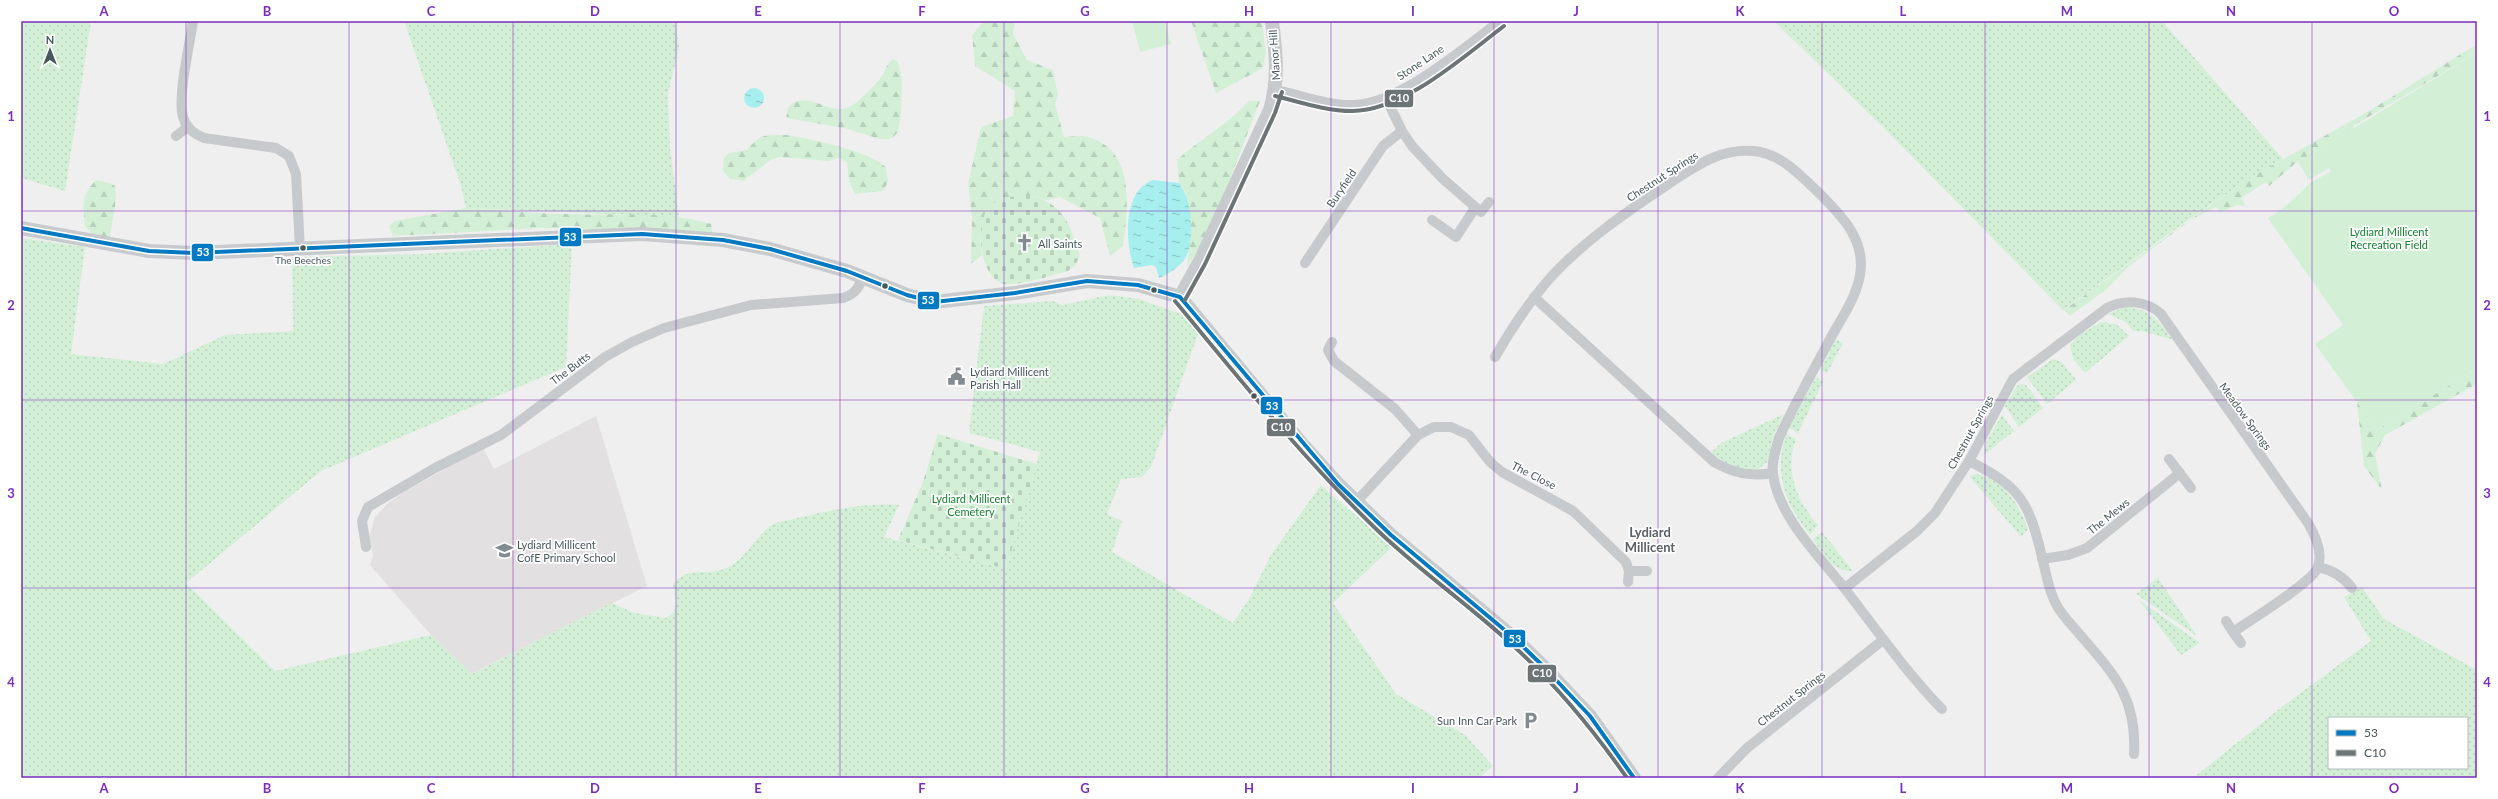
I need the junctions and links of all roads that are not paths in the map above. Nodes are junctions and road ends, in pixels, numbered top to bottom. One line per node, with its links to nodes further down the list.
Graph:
1 (193, 21): 6 (street)
2 (1272, 21): 4 (street, Manor Hill)
3 (1500, 21): 5 (street, Stone Lane)
4 (1276, 90): 5 (street, Stone Lane); 16 (street, Manor Hill)
5 (1386, 98): 7 (street)
6 (188, 126): 8 (street); 13 (street)
7 (1402, 131): 10 (street); 14 (street, Buryfield)
8 (176, 136)
9 (1489, 202): 10 (street)
10 (1475, 208): 11 (street)
11 (1432, 220)
12 (21, 228): 13 (street)
13 (300, 249): 15 (street)
14 (1305, 263)
15 (863, 278): 16 (street); 28 (street, The Butts)
16 (1180, 297): 27 (street)
17 (1534, 297): 20 (street, Chestnut Springs); 25 (street); 25 (street, Chestnut Springs)
18 (2127, 302): 23 (street, Chestnut Springs); 30 (street, Meadow Springs)
19 (1332, 342): 21 (street)
20 (1495, 357)
21 (1418, 435): 27 (street, The Close); 31 (street, The Close)
22 (2169, 459): 24 (street)
23 (1969, 461): 29 (street); 34 (street, Chestnut Springs)
24 (2180, 473): 26 (street); 29 (street, The Mews)
25 (1773, 474): 34 (street)
26 (2191, 488)
27 (1356, 501): 42 (street)
28 (366, 547)
29 (2042, 559): 41 (street)
30 (2318, 567): 35 (street); 37 (street)
31 (1629, 571): 32 (street); 33 (street)
32 (1647, 571)
33 (1628, 582)
34 (1845, 588): 38 (street)
35 (2352, 588)
36 (2226, 621): 37 (street)
37 (2233, 632): 39 (street)
38 (1883, 640): 40 (street); 43 (street, Chestnut Springs)
39 (2241, 643)
40 (1942, 709)
41 (2134, 754)
42 (1634, 778)
43 (1718, 778)

